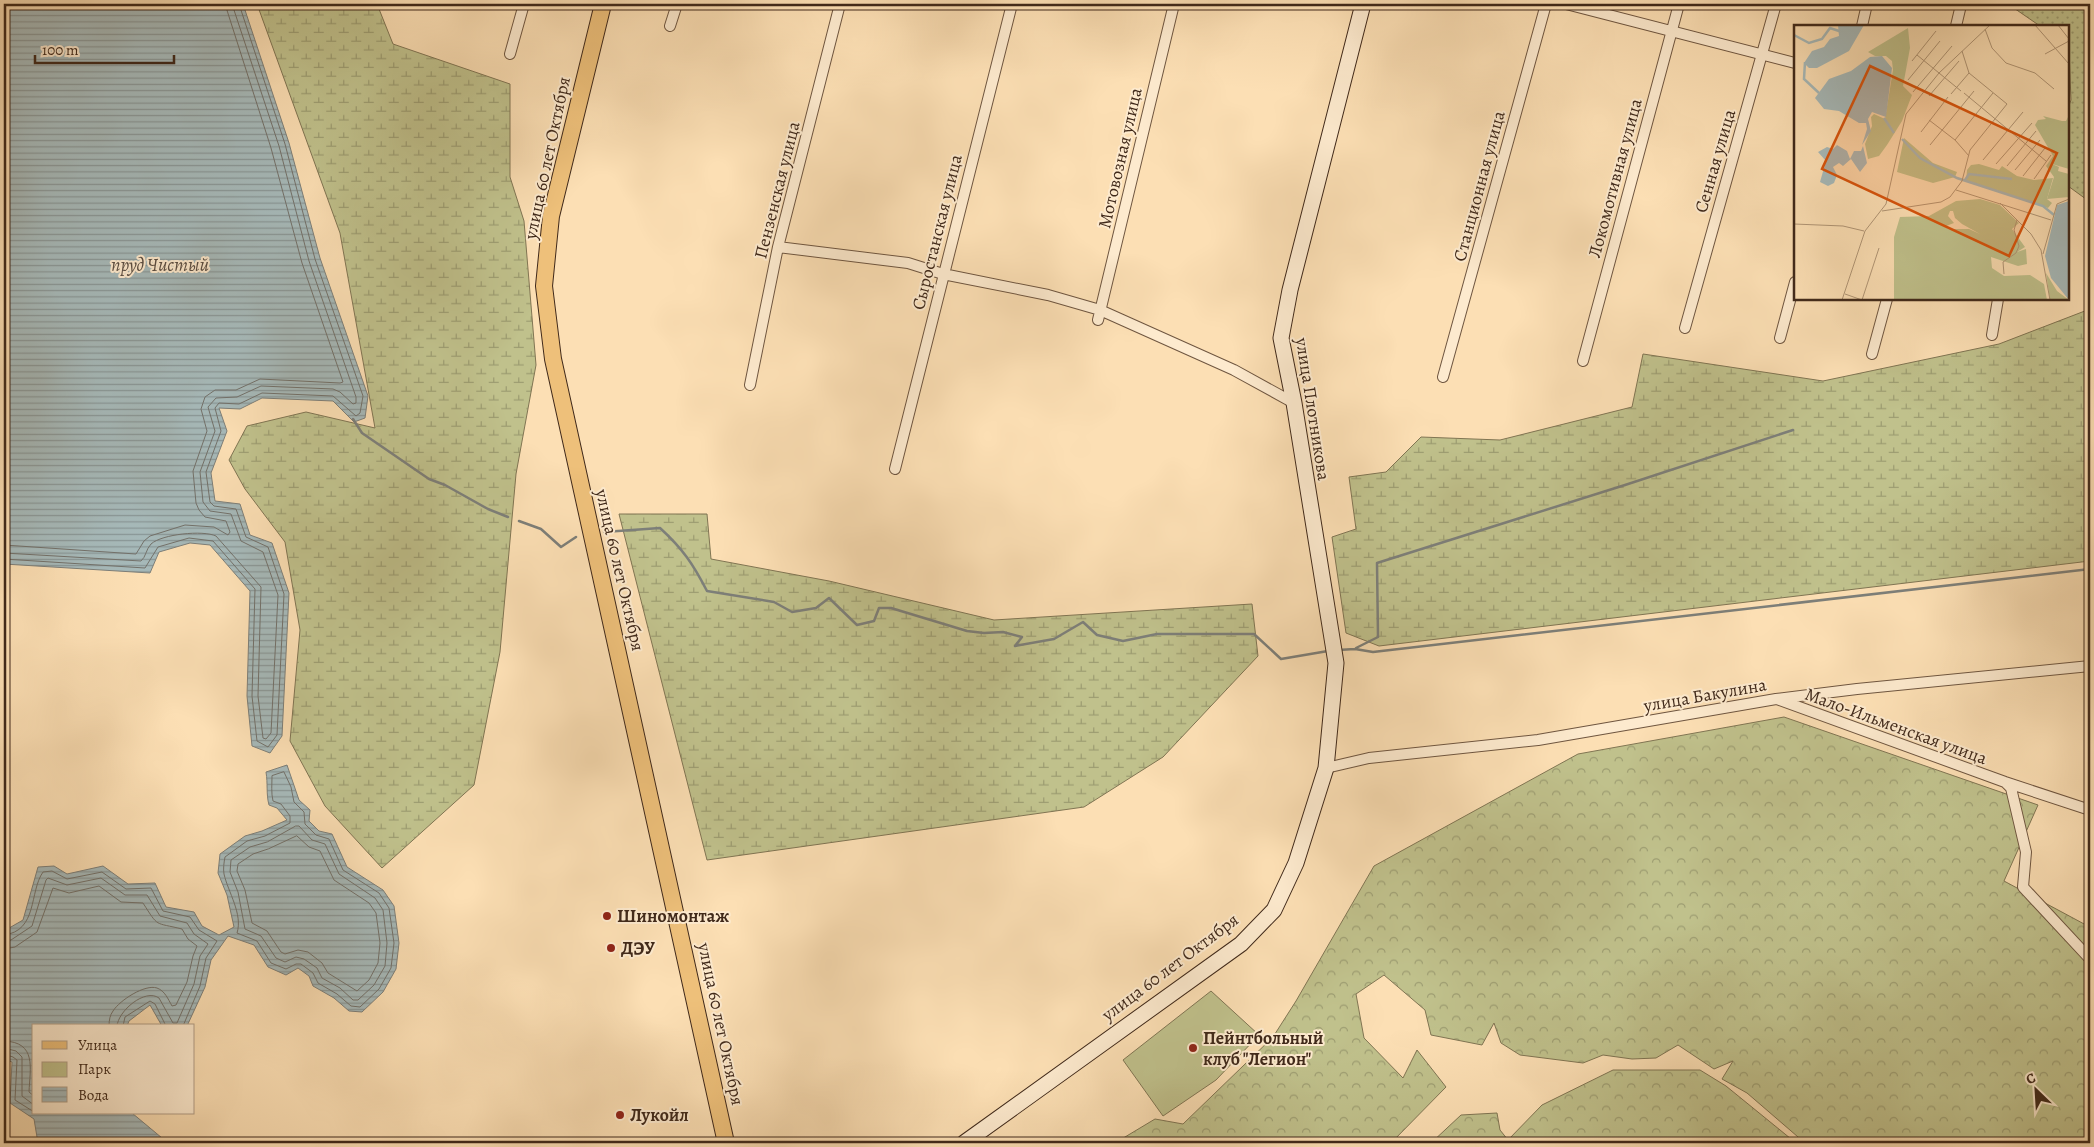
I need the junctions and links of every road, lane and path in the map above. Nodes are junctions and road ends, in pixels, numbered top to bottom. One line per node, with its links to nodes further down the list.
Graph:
1 (524, 4): 18 (street)
2 (603, 4): 42 (main road, улица 60 лет Октября)
3 (677, 4): 16 (street)
4 (840, 4): 21 (street, Пензенская улица)
5 (1012, 4): 22 (street, Сыростанская улица)
6 (1174, 4): 26 (street, Мотовозная улица)
7 (1363, 4): 34 (street, улица Плотникова)
8 (1546, 4): 32 (street, Станционная улица)
9 (1566, 4): 17 (street)
10 (1679, 4): 17 (street, Локомотивная улица)
11 (1776, 4): 19 (street, Сенная улица)
12 (1867, 4): 14 (street)
13 (1961, 5): 15 (street)
14 (1862, 25)
15 (1956, 25)
16 (670, 26)
17 (1672, 30): 19 (street); 31 (street, Локомотивная улица)
18 (510, 54)
19 (1762, 55): 20 (street); 27 (street, Сенная улица)
20 (1794, 63)
21 (778, 247): 22 (street); 33 (street, Пензенская улица)
22 (943, 274): 26 (street); 35 (street, Сыростанская улица)
23 (1794, 286): 29 (street)
24 (1887, 300): 30 (street)
25 (1998, 300): 28 (street)
26 (1099, 315): 34 (street)
27 (1685, 328)
28 (1992, 335)
29 (1780, 338)
30 (1872, 354)
31 (1584, 361)
32 (1443, 377)
33 (750, 385)
34 (1294, 403): 38 (street, улица Плотникова)
35 (895, 469)
36 (2090, 666): 37 (street, улица Бакулина)
37 (1776, 699): 38 (street, улица Бакулина); 39 (street, Мало-Ильменская улица)
38 (1326, 768): 43 (street, улица 60 лет Октября)
39 (2005, 782): 40 (street, Мало-Ильменская улица); 41 (street, Мало-Ильменская улица)
40 (2090, 810)
41 (2090, 959)
42 (726, 1143)
43 (964, 1143)

